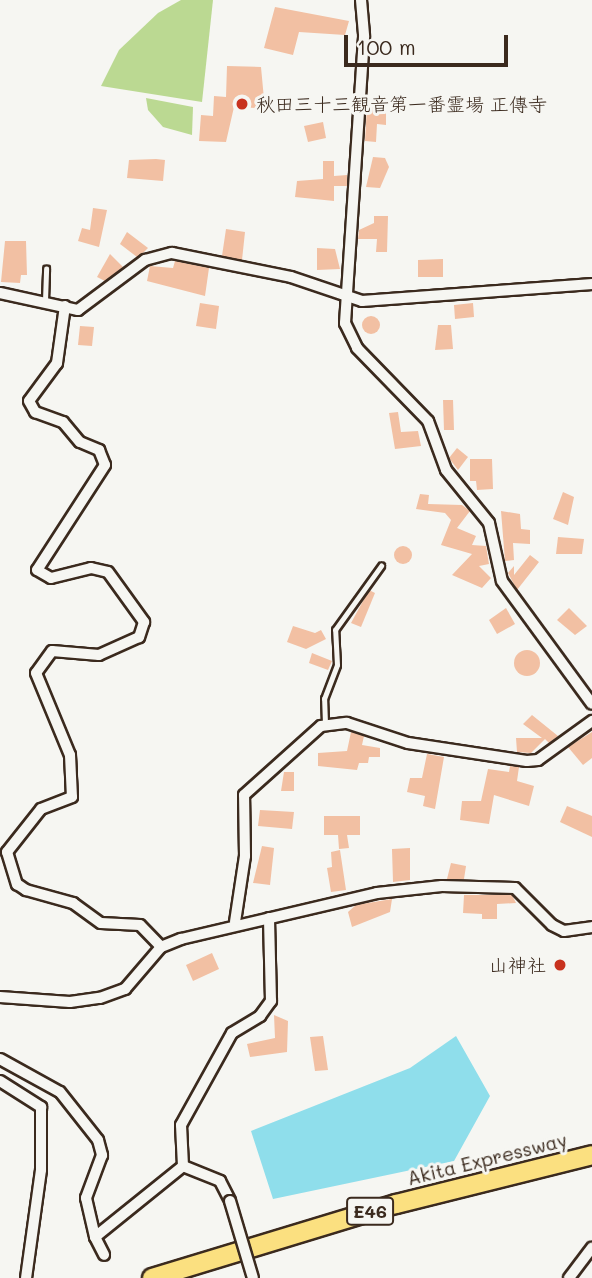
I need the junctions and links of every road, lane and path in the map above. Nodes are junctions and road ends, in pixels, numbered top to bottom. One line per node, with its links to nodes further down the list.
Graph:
1 (360, 0): 5 (street)
2 (46, 269): 6 (lane)
3 (592, 284): 5 (street)
4 (0, 293): 6 (street)
5 (344, 296): 7 (street); 9 (street)
6 (45, 301): 7 (street)
7 (65, 306): 15 (street)
8 (381, 566): 11 (lane)
9 (592, 704)
10 (592, 721): 11 (street)
11 (326, 725): 13 (street)
12 (269, 918): 13 (street); 14 (street); 20 (street)
13 (235, 922): 15 (street)
14 (592, 928)
15 (162, 947): 16 (street)
16 (0, 998)
17 (0, 1059): 21 (street)
18 (0, 1081): 24 (street)
19 (592, 1155): 25 (highway, Akita Expressway / E46)
20 (183, 1166): 21 (street); 26 (street, bridge)
21 (95, 1237): 23 (street)
22 (592, 1248): 27 (street)
23 (104, 1255)
24 (26, 1278)
25 (152, 1278)
26 (253, 1278)
27 (569, 1278)

